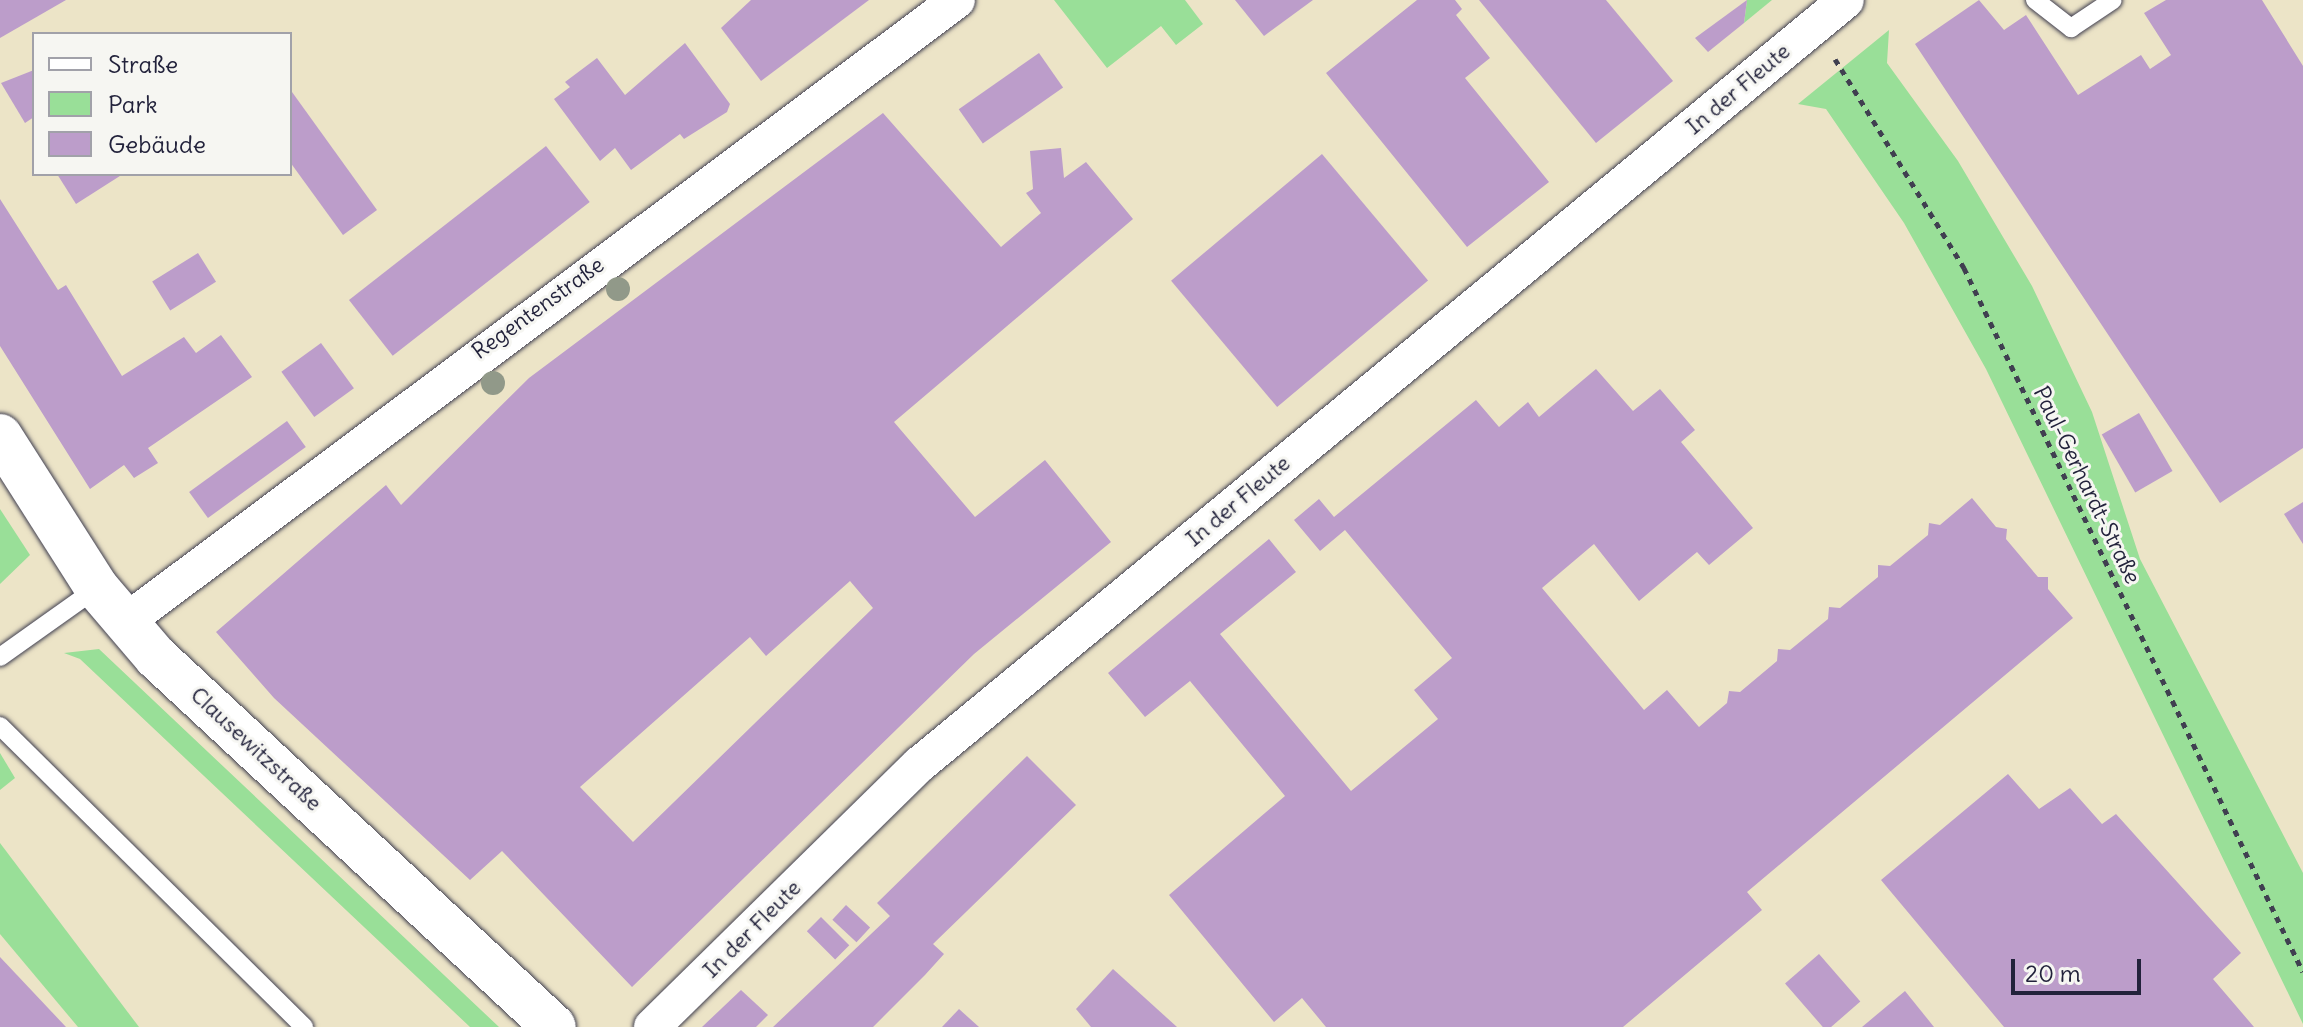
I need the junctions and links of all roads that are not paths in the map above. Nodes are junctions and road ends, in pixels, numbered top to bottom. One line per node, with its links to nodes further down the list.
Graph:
1 (957, 0): 7 (street, Regentenstraße)
2 (1846, 0): 12 (street, In der Fleute)
3 (2035, 0): 4 (lane)
4 (2113, 0)
5 (0, 436): 6 (street, Clausewitzstraße)
6 (97, 588): 7 (street, Clausewitzstraße); 8 (lane)
7 (124, 623): 11 (street, Clausewitzstraße)
8 (0, 657)
9 (0, 726): 10 (lane)
10 (304, 1027)
11 (554, 1027)
12 (652, 1027)

